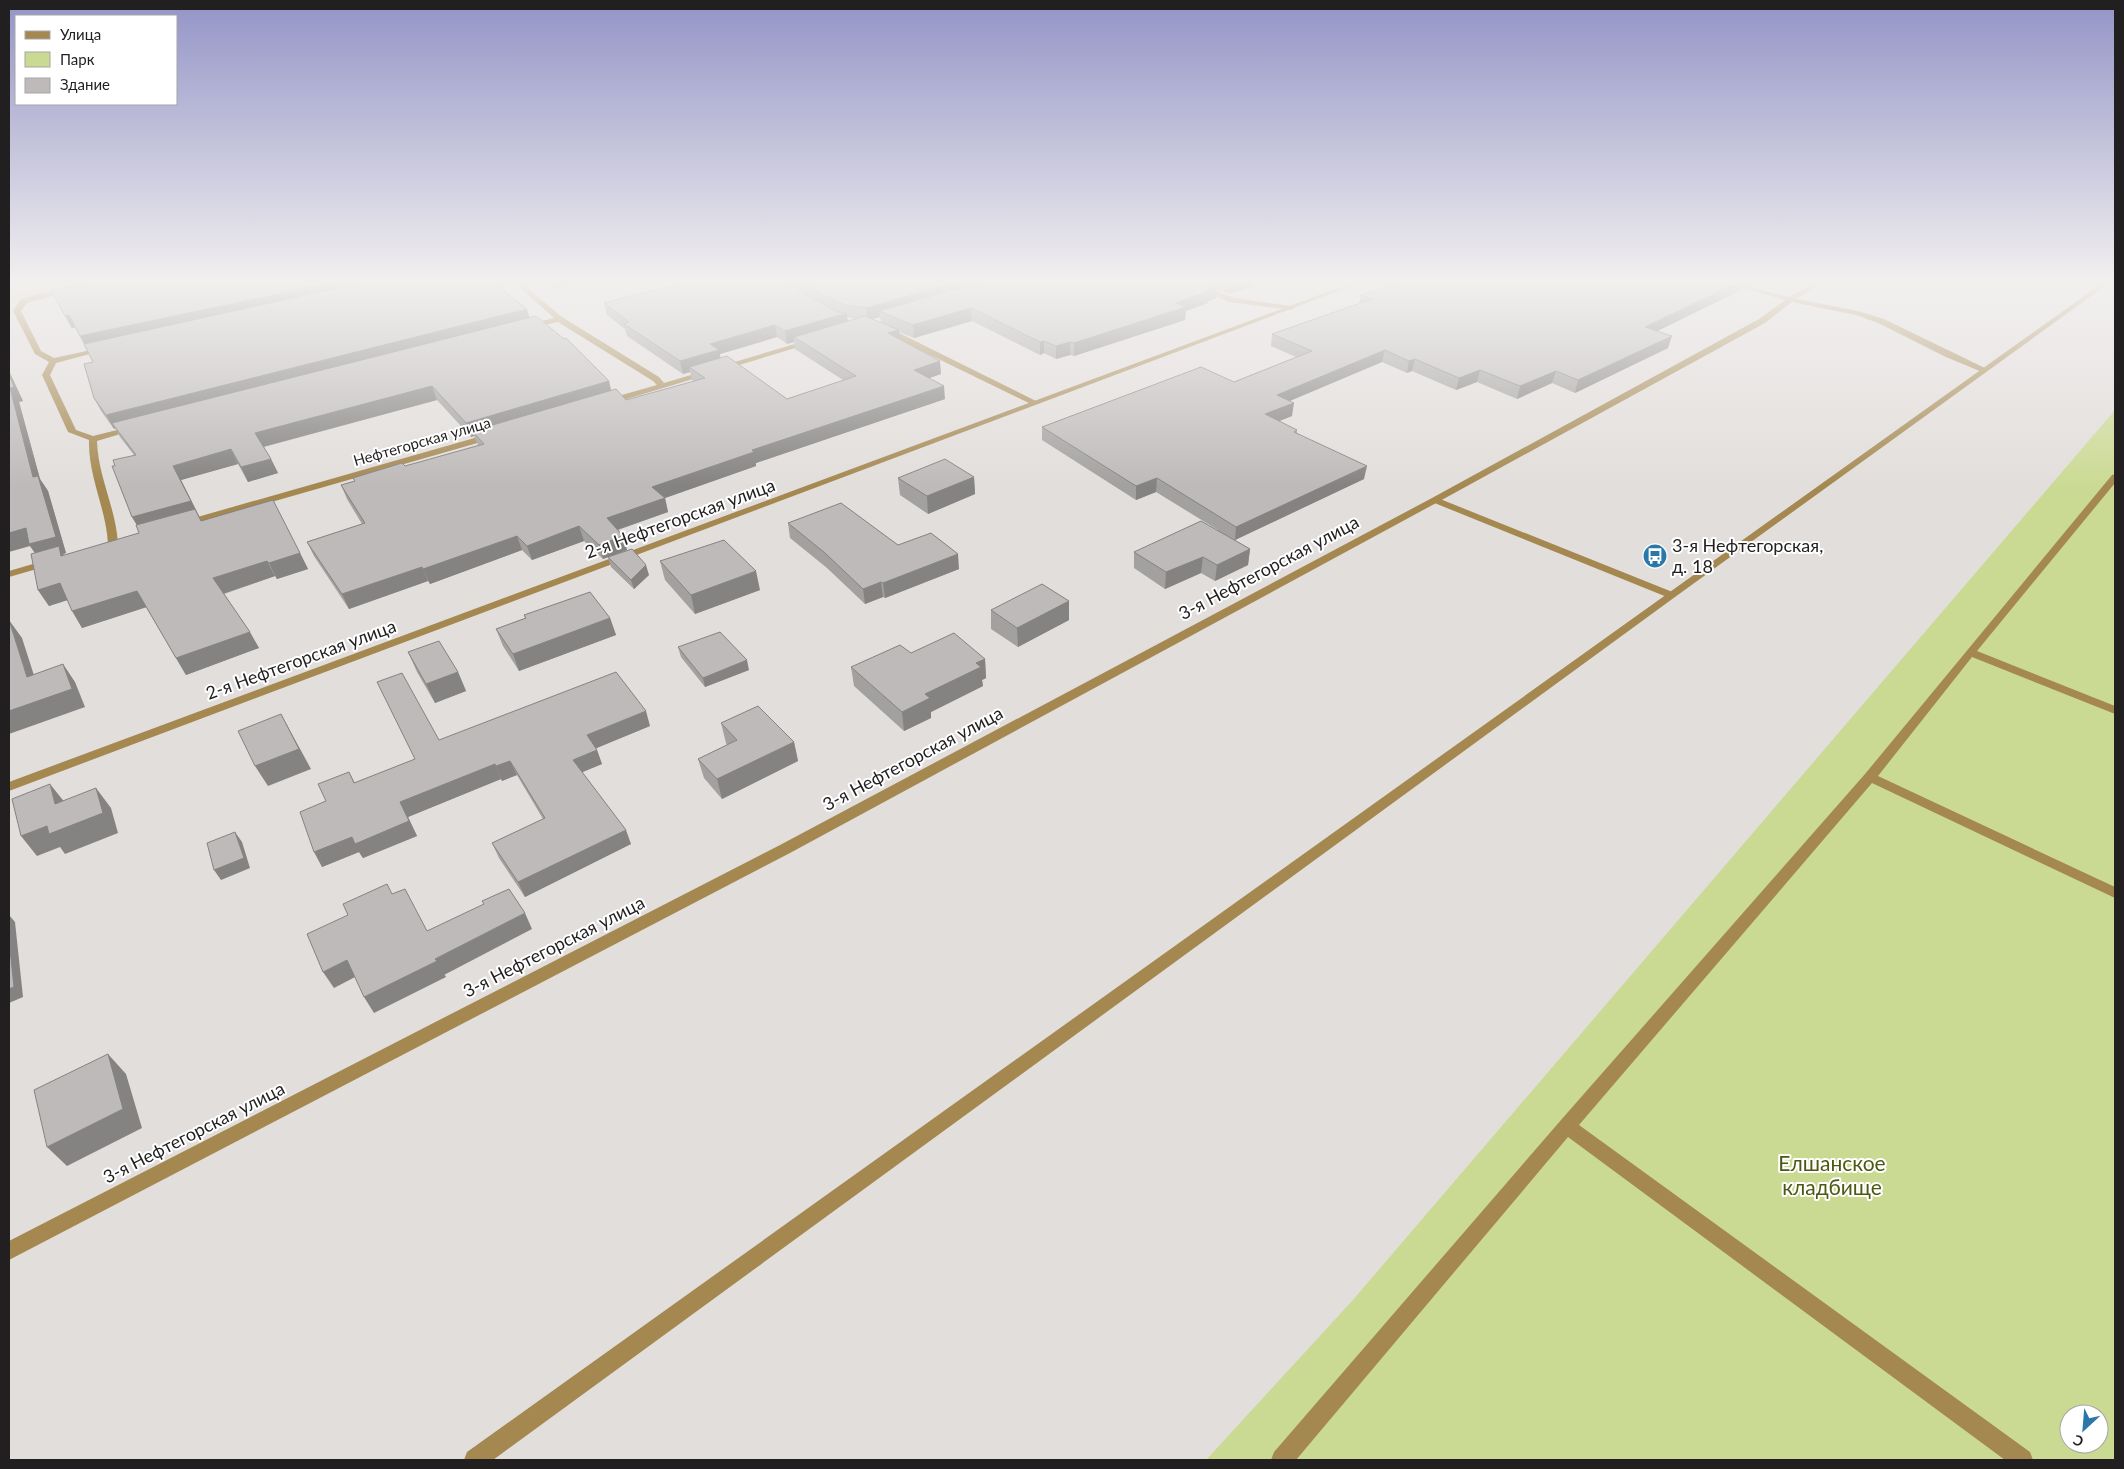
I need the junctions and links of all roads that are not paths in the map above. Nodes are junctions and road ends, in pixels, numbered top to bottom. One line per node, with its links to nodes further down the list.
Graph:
1 (37, 350): 10 (street)
2 (103, 350): 10 (street)
3 (608, 350): 12 (street)
4 (783, 350): 12 (street)
5 (924, 350): 13 (street)
6 (1179, 350): 13 (street, 2-я Нефтегорская улица)
7 (1710, 350): 19 (street, 3-я Нефтегорская улица)
8 (1937, 350): 11 (street)
9 (2013, 350): 11 (street)
10 (53, 361): 17 (street)
11 (1985, 370): 24 (street)
12 (662, 386): 14 (street)
13 (1036, 403): 28 (street, 2-я Нефтегорская улица)
14 (596, 405)
15 (141, 427): 17 (street)
16 (503, 433): 20 (street, Нефтегорская улица)
17 (93, 439): 21 (street)
18 (2115, 478): 25 (street)
19 (1435, 500): 24 (street); 31 (street, 3-я Нефтегорская улица)
20 (177, 526)
21 (103, 546)
22 (56, 560): 23 (street)
23 (9, 574)
24 (1671, 595): 32 (street)
25 (1970, 652): 26 (street); 27 (street)
26 (2115, 710)
27 (1870, 777): 29 (street); 30 (street)
28 (9, 787)
29 (2115, 893)
30 (1566, 1126): 33 (street); 34 (street)
31 (9, 1251)
32 (475, 1460)
33 (1282, 1460)
34 (2022, 1460)

